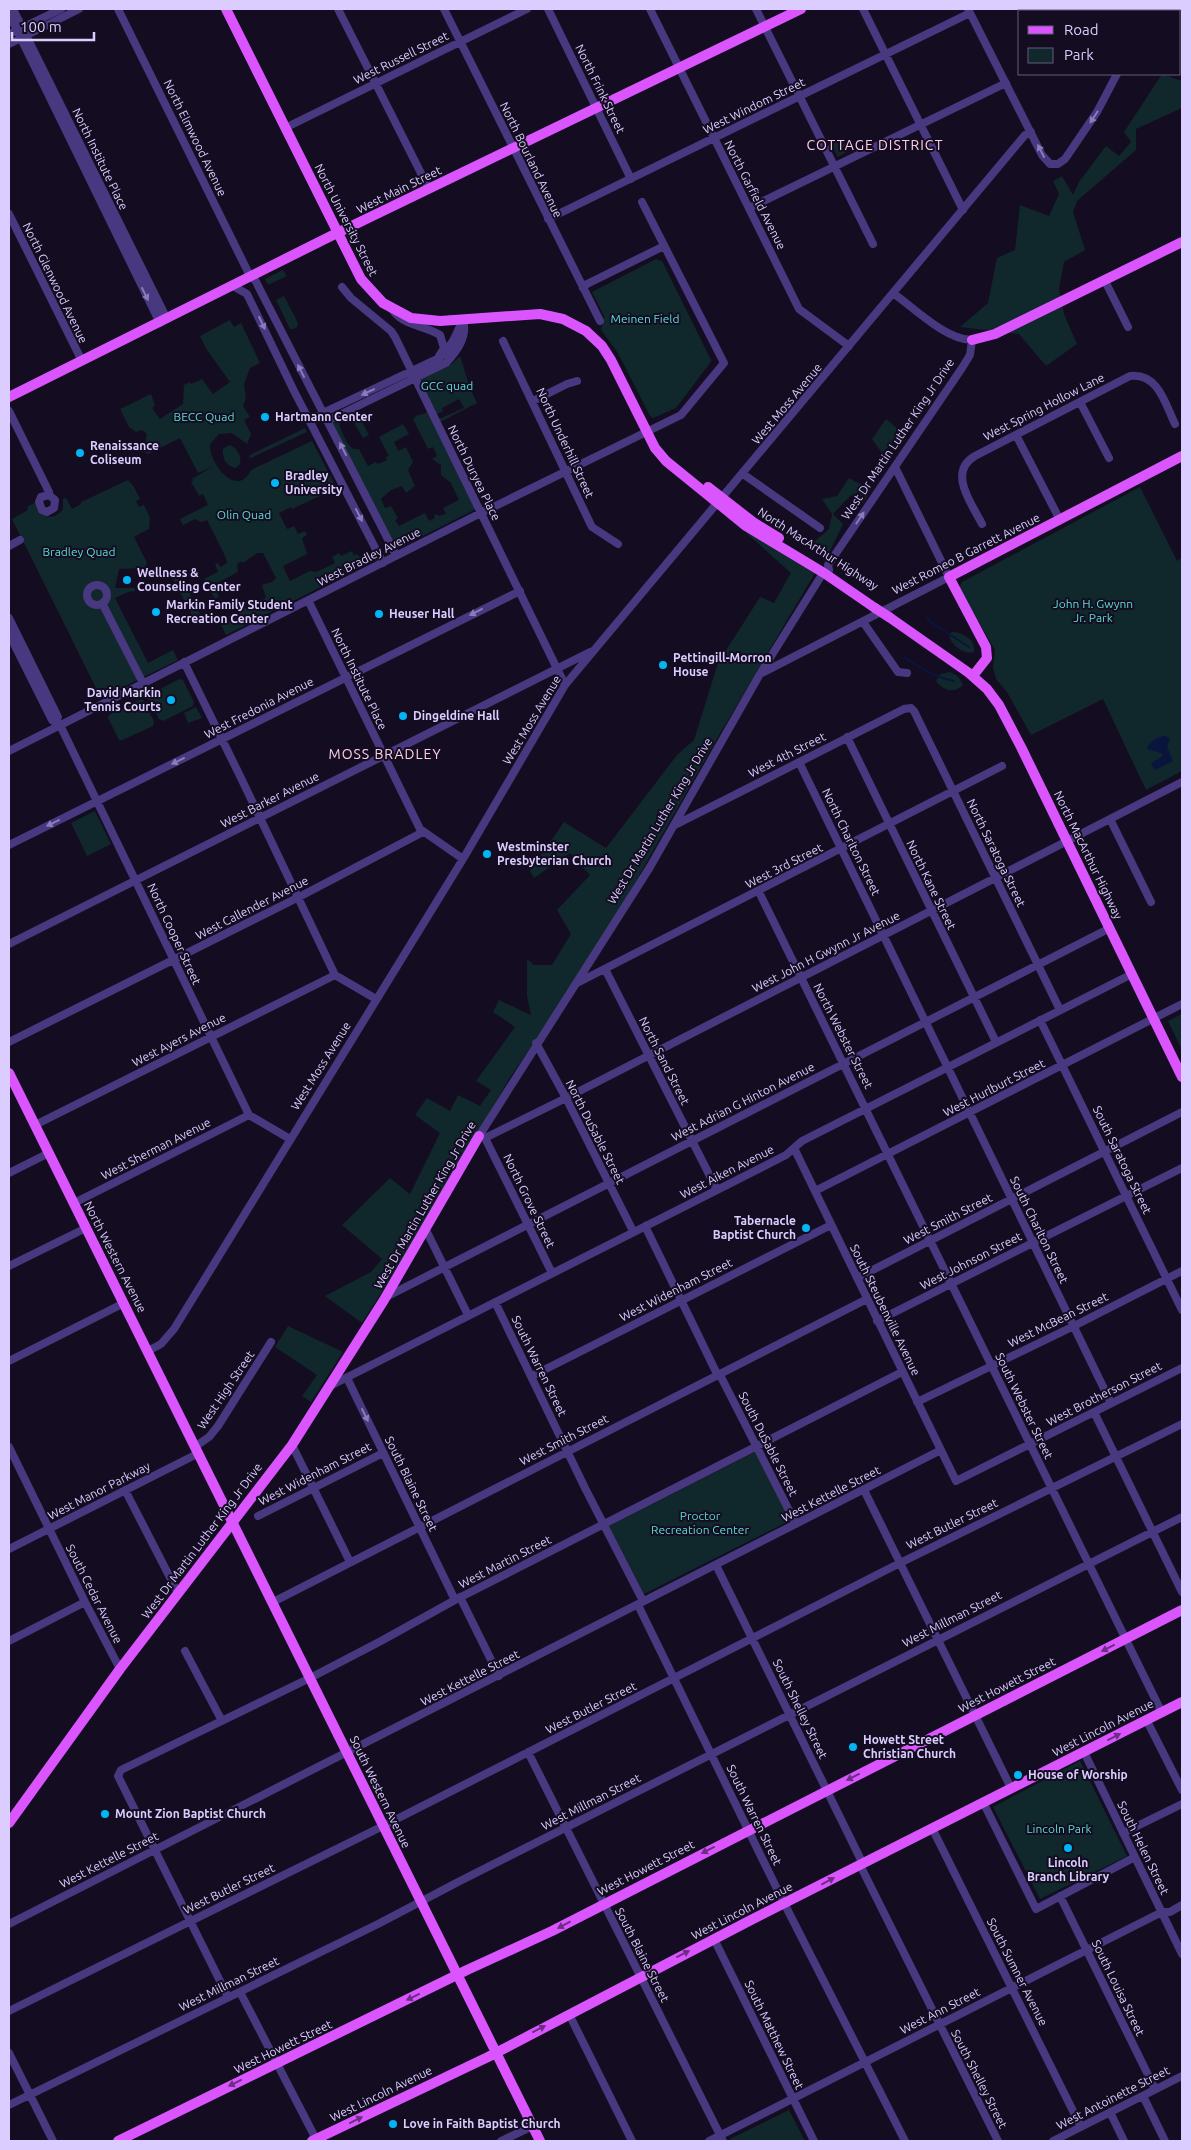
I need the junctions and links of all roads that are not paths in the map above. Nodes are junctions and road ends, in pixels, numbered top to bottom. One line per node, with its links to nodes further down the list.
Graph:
1 (13, 9): 17 (street, North Institute Place)
2 (61, 9): 17 (street)
3 (79, 9): 17 (street)
4 (118, 9): 44 (street, North Elmwood Avenue)
5 (226, 9): 28 (main road, North University Street)
6 (338, 9): 23 (street)
7 (444, 9): 18 (street, North Bourland Avenue)
8 (527, 9): 18 (street, West Russell Street)
9 (548, 9): 26 (street, North Frink Street)
10 (650, 9): 21 (street, North Garfield Avenue)
11 (756, 9): 16 (street)
12 (801, 9): 16 (main road, West Main Street)
13 (862, 9): 20 (street)
14 (969, 11): 20 (street, West Windom Street); 24 (street)
15 (9, 14): 17 (street, North Institute Place)
16 (764, 26): 21 (main road, West Main Street); 25 (street)
17 (19, 33): 19 (street); 52 (street, North Institute Place)
18 (460, 41): 23 (street, West Russell Street); 31 (street, North Bourland Avenue)
19 (9, 44)
20 (886, 55): 25 (street, West Windom Street); 27 (street)
21 (679, 68): 26 (main road, West Main Street); 30 (street, North Garfield Avenue)
22 (1116, 75): 29 (street, one-way to 29)
23 (375, 83): 28 (street, West Russell Street); 34 (street)
24 (1006, 83): 27 (street); 29 (street)
25 (799, 97): 30 (street, West Windom Street); 32 (street)
26 (596, 108): 31 (main road, West Main Street); 33 (street, North Frink Street)
27 (920, 125): 32 (street); 37 (street)
28 (285, 128): 40 (main road, North University Street)
29 (1031, 132): 37 (street, West Moss Avenue)
30 (714, 138): 33 (street, West Windom Street); 36 (street, North Garfield Avenue)
31 (513, 148): 34 (main road, West Main Street); 39 (street, North Bourland Avenue)
32 (834, 168): 36 (street); 42 (street)
33 (631, 179): 39 (street, West Windom Street)
34 (429, 190): 40 (main road, West Main Street)
35 (642, 202): 43 (street)
36 (749, 208): 57 (street, North Garfield Avenue)
37 (963, 210): 49 (street, West Moss Avenue)
38 (9, 214): 59 (street, North Glenwood Avenue)
39 (548, 219): 48 (street, North Bourland Avenue)
40 (337, 234): 44 (main road, West Main Street); 50 (main road, North University Street)
41 (1182, 242): 45 (main road)
42 (873, 244)
43 (664, 246): 48 (street); 69 (street, West Bradley Avenue)
44 (252, 277): 46 (main road, West Main Street); 66 (street, North Elmwood Avenue, one-way to 44)
45 (1105, 281): 54 (street); 55 (main road)
46 (233, 286): 52 (main road, West Main Street); 67 (street, one-way to 67)
47 (342, 287): 60 (street, North Duryea Place)
48 (583, 288): 53 (street, North Bourland Avenue)
49 (893, 294): 55 (street); 57 (street, West Moss Avenue)
50 (392, 309): 51 (main road, North University Street); 58 (street)
51 (463, 320): 58 (street); 60 (street); 69 (main road, North University Street)
52 (164, 321): 59 (main road, West Main Street)
53 (600, 321)
54 (1128, 327)
55 (972, 340): 73 (street, West Dr Martin Luther King Jr Drive)
56 (503, 341): 63 (street, North Underhill Street)
57 (849, 346): 75 (street, West Moss Avenue)
58 (438, 358): 60 (street)
59 (82, 361): 62 (main road, West Main Street)
60 (413, 375): 66 (street); 78 (street, North Duryea Place)
61 (576, 381): 63 (street)
62 (9, 397)
63 (533, 401): 74 (street, North Underhill Street)
64 (1080, 402): 68 (street, West Spring Hollow Lane); 70 (street, West Spring Hollow Lane); 72 (street)
65 (9, 412): 76 (street)
66 (325, 417): 67 (street); 85 (street, North Elmwood Avenue, one-way to 66)
67 (310, 421): 86 (street, one-way to 86)
68 (1175, 424)
69 (647, 432): 74 (street, West Bradley Avenue); 77 (main road, North University Street)
70 (1016, 435): 79 (street); 80 (street, West Spring Hollow Lane)
71 (1182, 456): 79 (main road, West Romeo B Garrett Avenue)
72 (1109, 458)
73 (895, 466): 87 (street, West Dr Martin Luther King Jr Drive, one-way to 73); 88 (street)
74 (566, 471): 78 (street, West Bradley Avenue); 83 (street, North Underhill Street)
75 (743, 474): 77 (street, West Moss Avenue); 81 (street)
76 (49, 495)
77 (720, 501): 87 (main road, North MacArthur Highway); 96 (street, West Moss Avenue)
78 (481, 513): 85 (street, West Bradley Avenue); 89 (street, North Duryea Place)
79 (1060, 520): 88 (main road, West Romeo B Garrett Avenue)
80 (982, 524)
81 (820, 528)
82 (20, 540): 84 (street)
83 (618, 544)
84 (9, 546)
85 (396, 555): 86 (street, West Bradley Avenue)
86 (383, 563): 90 (street, West Bradley Avenue)
87 (826, 571): 92 (main road, North MacArthur Highway); 103 (street, West Dr Martin Luther King Jr Drive)
88 (949, 577): 94 (street, West Romeo B Garrett Avenue); 98 (main road)
89 (520, 591): 100 (street, North Duryea Place); 104 (street, West Fredonia Avenue, one-way to 104)
90 (308, 600): 97 (street, West Bradley Avenue); 104 (street, North Institute Place)
91 (102, 603): 106 (street)
92 (891, 615): 99 (main road, North MacArthur Highway); 112 (main road, North MacArthur Highway)
93 (9, 618): 109 (street, North Cooper Street)
94 (862, 622): 102 (street); 103 (street, West Romeo B Garrett Avenue)
95 (9, 634): 109 (street, North Cooper Street)
96 (594, 650): 100 (street, West Barker Avenue); 107 (street, West Moss Avenue)
97 (184, 662): 106 (street, West Bradley Avenue); 111 (street)
98 (984, 663): 99 (main road); 101 (main road); 105 (main road)
99 (967, 666): 101 (main road, North MacArthur Highway)
100 (557, 669): 107 (street, North Duryea Place); 114 (street, West Barker Avenue)
101 (976, 672): 105 (main road, North MacArthur Highway)
102 (907, 673)
103 (760, 674): 123 (street, West Dr Martin Luther King Jr Drive)
104 (346, 678): 111 (street, West Fredonia Avenue); 114 (street, North Institute Place)
105 (985, 680): 112 (main road, North MacArthur Highway)
106 (142, 683): 109 (street, West Bradley Avenue)
107 (565, 685): 128 (street, West Moss Avenue)
108 (910, 708): 110 (street, West 4th Street); 118 (street, North Saratoga Street)
109 (58, 723): 113 (street, West Bradley Avenue); 119 (street, North Cooper Street)
110 (847, 737): 115 (street, West 4th Street); 122 (street, North Kane Street)
111 (222, 740): 119 (street, West Fredonia Avenue, one-way to 119); 120 (street)
112 (1021, 747): 125 (main road, North MacArthur Highway)
113 (9, 751)
114 (384, 756): 120 (street, West Barker Avenue); 124 (street, North Institute Place)
115 (799, 762): 123 (street, West 4th Street); 127 (street, North Charlton Street)
116 (1002, 766): 118 (street, West 3rd Street)
117 (1182, 782): 121 (street, West John H Gwynn Jr Avenue)
118 (954, 791): 122 (street, West 3rd Street); 129 (street, North Saratoga Street)
119 (97, 802): 126 (street, West Fredonia Avenue, one-way to 126); 130 (street, North Cooper Street)
120 (260, 818): 130 (street, West Barker Avenue); 132 (street)
121 (1110, 819): 125 (street, West John H Gwynn Jr Avenue); 133 (street)
122 (889, 824): 127 (street, West 3rd Street); 134 (street, North Kane Street)
123 (675, 825): 144 (street, West Dr Martin Luther King Jr Drive)
124 (423, 832): 128 (street, North Institute Place); 132 (street, West Callender Avenue)
125 (1067, 841): 129 (street, West John H Gwynn Jr Avenue); 135 (main road, North MacArthur Highway)
126 (9, 845)
127 (841, 849): 131 (street, West 3rd Street); 136 (street, North Charlton Street)
128 (463, 859): 146 (street, West Moss Avenue)
129 (996, 878): 134 (street, West John H Gwynn Jr Avenue); 139 (street, North Saratoga Street)
130 (136, 880): 137 (street, West Barker Avenue); 138 (street, North Cooper Street)
131 (759, 892): 140 (street, West 3rd Street); 143 (street, North Webster Street)
132 (299, 897): 138 (street, West Callender Avenue); 142 (street)
133 (1152, 902)
134 (931, 911): 136 (street, West John H Gwynn Jr Avenue); 145 (street, North Kane Street)
135 (1110, 928): 139 (street, West Adrian G Hinton Avenue); 141 (main road, North MacArthur Highway)
136 (884, 935): 143 (street, West John H Gwynn Jr Avenue); 151 (street, North Charlton Street)
137 (9, 944)
138 (174, 959): 152 (street, North Cooper Street); 153 (street, West Callender Avenue)
139 (1037, 964): 145 (street, West Adrian G Hinton Avenue); 148 (street, North Saratoga Street)
140 (606, 969): 144 (street, West 3rd Street); 156 (street, North Sand Street)
141 (1132, 974): 148 (street, West Aiken Avenue); 149 (main road, North MacArthur Highway)
142 (335, 975): 146 (street); 152 (street, West Ayers Avenue)
143 (801, 977): 156 (street, West John H Gwynn Jr Avenue); 157 (street, North Webster Street)
144 (575, 984): 155 (street, West Dr Martin Luther King Jr Drive)
145 (973, 997): 151 (street, West Adrian G Hinton Avenue); 154 (street, North Kane Street)
146 (376, 999): 169 (street, West Moss Avenue)
147 (1182, 1004): 149 (street, West Hurlburt Street)
148 (1060, 1010): 150 (street, West Aiken Avenue)
149 (1154, 1019): 158 (street, West Hurlburt Street); 161 (main road, North MacArthur Highway)
150 (1040, 1020): 154 (street, West Aiken Avenue); 158 (street, South Saratoga Street)
151 (926, 1022): 157 (street, West Adrian G Hinton Avenue); 159 (street, North Charlton Street)
152 (211, 1036): 166 (street, North Cooper Street); 167 (street, West Ayers Avenue)
153 (9, 1042)
154 (996, 1042): 159 (street, West Aiken Avenue)
155 (536, 1044): 162 (street, North DuSable Street); 168 (street, West Dr Martin Luther King Jr Drive)
156 (648, 1056): 162 (street, West John H Gwynn Jr Avenue); 170 (street, North Sand Street)
157 (844, 1064): 163 (street, North Webster Street); 170 (street, West Adrian G Hinton Avenue)
158 (1063, 1065): 165 (street, West Hurlburt Street); 173 (street, South Saratoga Street)
159 (947, 1067): 163 (street, West Aiken Avenue); 165 (street, South Charlton Street)
160 (10, 1077): 167 (main road, North Western Avenue)
161 (1182, 1077)
162 (566, 1098): 168 (street, West John H Gwynn Jr Avenue); 177 (street, North DuSable Street)
163 (867, 1109): 171 (street, West Aiken Avenue); 174 (street, South Webster Street)
164 (1182, 1112): 173 (street, West Smith Street)
165 (970, 1113): 174 (street, West Hurlburt Street); 181 (street, South Charlton Street)
166 (249, 1115): 169 (street); 182 (street, West Sherman Avenue)
167 (35, 1125): 172 (main road, North Western Avenue)
168 (482, 1137): 183 (street, North Grove Street); 187 (main road, West Dr Martin Luther King Jr Drive)
169 (290, 1139): 208 (street, West Moss Avenue)
170 (692, 1141): 177 (street, West Adrian G Hinton Avenue); 178 (street, North Sand Street)
171 (794, 1148): 178 (street, West Aiken Avenue); 179 (street, South Steubenville Avenue)
172 (49, 1153): 176 (street); 182 (main road, North Western Avenue)
173 (1106, 1153): 180 (street, South Saratoga Street); 181 (street, West Smith Street)
174 (889, 1154): 179 (street, West Hurlburt Street); 189 (street, South Webster Street)
175 (1182, 1168): 180 (street, West Johnson Street)
176 (9, 1173)
177 (609, 1183): 183 (street, West Adrian G Hinton Avenue); 188 (street, North DuSable Street)
178 (716, 1190): 185 (street, West Aiken Avenue)
179 (815, 1191): 184 (street, South Steubenville Avenue)
180 (1127, 1196): 190 (street, West Johnson Street); 196 (street, South Saratoga Street)
181 (1011, 1200): 189 (street, West Smith Street); 190 (street, South Charlton Street)
182 (74, 1203): 186 (main road, North Western Avenue)
183 (528, 1224): 192 (street, West Adrian G Hinton Avenue); 194 (street, North Grove Street)
184 (831, 1225): 195 (street, South Steubenville Avenue); 199 (street, West Widenham Street)
185 (645, 1226): 188 (street, West Aiken Avenue); 199 (street, South DuSable Street)
186 (86, 1228): 191 (street); 202 (main road, North Western Avenue)
187 (425, 1228): 192 (street); 198 (main road, West Dr Martin Luther King Jr Drive)
188 (634, 1231): 194 (street, West Aiken Avenue)
189 (930, 1240): 195 (street, West Smith Street); 197 (street, South Webster Street)
190 (1033, 1243): 197 (street, West Johnson Street); 206 (street, South Charlton Street)
191 (9, 1266)
192 (445, 1267): 198 (street, West Adrian G Hinton Avenue); 204 (street)
193 (1182, 1271): 196 (street, West McBean Street)
194 (552, 1273): 201 (street, West Aiken Avenue)
195 (857, 1278): 200 (street, South Steubenville Avenue)
196 (1168, 1278): 203 (street, South Saratoga Street); 206 (street, West McBean Street)
197 (951, 1284): 205 (street, West Johnson Street); 210 (street, South Webster Street)
198 (386, 1297): 216 (main road, West Dr Martin Luther King Jr Drive)
199 (681, 1300): 213 (street, South DuSable Street); 214 (street, West Widenham Street)
200 (867, 1300): 205 (street, South Steubenville Avenue); 213 (street, West Smith Street)
201 (495, 1302): 204 (street, West Aiken Avenue); 214 (street, South Warren Street)
202 (124, 1303): 208 (main road, North Western Avenue); 209 (street)
203 (1182, 1310)
204 (468, 1315): 215 (street, West Aiken Avenue)
205 (878, 1320): 212 (street, South Steubenville Avenue)
206 (1074, 1326): 210 (street, West McBean Street); 218 (street, South Charlton Street)
207 (271, 1342): 225 (street, West High Street)
208 (148, 1350): 225 (main road, North Western Avenue)
209 (9, 1361)
210 (991, 1365): 217 (street, West McBean Street); 221 (street, South Webster Street)
211 (1182, 1368): 218 (street, West Brotherson Street)
212 (902, 1372): 217 (street, South Steubenville Avenue); 224 (street, West Martin Street)
213 (719, 1375): 224 (street, South DuSable Street); 227 (street, West Smith Street)
214 (532, 1376): 227 (street, South Warren Street)
215 (347, 1378): 216 (street, West Aiken Avenue); 228 (street, South Blaine Street, one-way to 228)
216 (330, 1386): 222 (main road, West Dr Martin Luther King Jr Drive)
217 (917, 1402): 226 (street, South Steubenville Avenue)
218 (1111, 1403): 219 (street, West Brotherson Street)
219 (1094, 1412): 221 (street, West Brotherson Street); 229 (street)
220 (1182, 1424): 229 (street, West Butler Street)
221 (1030, 1444): 230 (street, West Brotherson Street); 232 (street, South Webster Street)
222 (292, 1445): 231 (street); 237 (main road, West Dr Martin Luther King Jr Drive)
223 (9, 1447): 241 (street, South Cedar Avenue)
224 (757, 1448): 238 (street, West Martin Street); 239 (street, South DuSable Street)
225 (197, 1450): 233 (street, West Manor Parkway); 237 (main road, South Western Avenue)
226 (941, 1450): 230 (street, South Steubenville Avenue); 234 (street, West Kettelle Street)
227 (567, 1451): 238 (street, South Warren Street); 240 (street, West Smith Street)
228 (383, 1452): 231 (street, West Widenham Street); 240 (street, South Blaine Street)
229 (1115, 1456): 232 (street, West Butler Street); 242 (street)
230 (956, 1481)
231 (313, 1487): 235 (street, West Widenham Street); 244 (street)
232 (1051, 1488): 245 (street, West Butler Street); 246 (street, South Webster Street)
233 (125, 1490): 241 (street, West Manor Parkway); 249 (street)
234 (864, 1490): 239 (street, West Kettelle Street); 245 (street)
235 (258, 1516)
236 (1182, 1517): 242 (street, West Millman Street)
237 (233, 1522): 249 (main road, West Dr Martin Luther King Jr Drive); 252 (main road, South Western Avenue)
238 (604, 1524): 250 (street, West Martin Street); 253 (street, South Warren Street)
239 (796, 1524): 247 (street, West Kettelle Street)
240 (420, 1526): 244 (street, West Smith Street); 250 (street, South Blaine Street)
241 (49, 1529): 243 (street, West Manor Parkway); 251 (street, South Cedar Avenue)
242 (1152, 1532): 246 (street, West Millman Street); 248 (street)
243 (9, 1549)
244 (350, 1562): 252 (street, West Smith Street)
245 (900, 1563): 255 (street, West Butler Street); 258 (street)
246 (1088, 1564): 256 (street, South Webster Street); 258 (street, West Millman Street)
247 (716, 1565): 253 (street, West Kettelle Street); 255 (street, South Shelley Street)
248 (1182, 1592)
249 (178, 1594): 260 (main road, West Dr Martin Luther King Jr Drive)
250 (457, 1598): 261 (street, South Blaine Street); 262 (street, West Martin Street)
251 (85, 1602): 257 (street); 260 (street, South Cedar Avenue)
252 (272, 1602): 262 (main road, South Western Avenue)
253 (641, 1603): 261 (street, West Kettelle Street); 263 (street, South Warren Street)
254 (1182, 1610): 256 (main road, West Howett Street)
255 (752, 1638): 263 (street, West Butler Street); 266 (street, South Shelley Street)
256 (1126, 1639): 265 (street, South Webster Street); 267 (main road, West Howett Street, one-way to 267)
257 (9, 1640)
258 (937, 1640): 266 (street, West Millman Street); 267 (street)
259 (185, 1651): 268 (street)
260 (120, 1669): 279 (main road, West Dr Martin Luther King Jr Drive)
261 (499, 1676): 270 (street, West Kettelle Street)
262 (310, 1678): 268 (street, West Martin Street); 270 (main road, South Western Avenue)
263 (674, 1678): 271 (street, West Butler Street); 273 (street, South Warren Street)
264 (1182, 1702): 265 (main road, West Lincoln Avenue)
265 (1162, 1713): 269 (main road, West Lincoln Avenue)
266 (790, 1714): 273 (street, West Millman Street); 276 (street, South Shelley Street)
267 (975, 1715): 274 (street); 276 (main road, West Howett Street, one-way to 276)
268 (222, 1720): 285 (street, West Martin Street)
269 (1147, 1721): 272 (main road, West Lincoln Avenue, one-way to 269); 275 (street)
270 (347, 1752): 280 (main road, South Western Avenue); 285 (street, West Kettelle Street)
271 (528, 1752): 280 (street, West Butler Street); 281 (street, South Blaine Street)
272 (1084, 1752): 274 (main road, West Lincoln Avenue); 284 (street, South Helen Street)
273 (712, 1754): 281 (street, West Millman Street); 283 (street, South Warren Street)
274 (1011, 1788): 277 (main road, West Lincoln Avenue)
275 (1182, 1790)
276 (827, 1791): 283 (main road, West Howett Street); 287 (street, South Shelley Street)
277 (983, 1802): 282 (main road, West Lincoln Avenue); 288 (street)
278 (1182, 1804): 284 (street)
279 (9, 1823)
280 (383, 1826): 289 (main road, South Western Avenue); 294 (street, West Butler Street)
281 (566, 1828): 289 (street, West Millman Street); 291 (street, South Blaine Street)
282 (932, 1828): 287 (main road, West Lincoln Avenue); 301 (street, South Sumner Avenue)
283 (748, 1830): 290 (street, South Warren Street); 291 (main road, West Howett Street, one-way to 291)
284 (1123, 1833): 286 (street, South Helen Street)
285 (154, 1849): 294 (street); 295 (street, West Kettelle Street)
286 (1135, 1857): 288 (street); 293 (street, South Helen Street)
287 (861, 1864): 290 (main road, West Lincoln Avenue, one-way to 287); 306 (street, South Shelley Street)
288 (1060, 1896): 297 (street, South Louisa Street)
289 (421, 1902): 299 (main road, South Western Avenue); 302 (street, West Millman Street)
290 (785, 1903): 296 (main road, West Lincoln Avenue); 309 (street, South Warren Street)
291 (603, 1904): 299 (main road, West Howett Street, one-way to 299); 300 (street, South Blaine Street)
292 (1182, 1905): 293 (street, West Ann Street)
293 (1162, 1912): 297 (street, West Ann Street); 298 (street, South Helen Street)
294 (189, 1920): 303 (street); 304 (street, West Butler Street)
295 (9, 1924)
296 (714, 1939): 300 (main road, West Lincoln Avenue, one-way to 296); 315 (street, South Matthew Street)
297 (1087, 1950): 301 (street, West Ann Street); 312 (street, South Louisa Street)
298 (1182, 1954)
299 (456, 1975): 307 (main road, South Western Avenue); 310 (main road, West Howett Street, one-way to 310)
300 (640, 1977): 305 (main road, West Lincoln Avenue); 320 (street, South Blaine Street)
301 (1012, 1988): 306 (street, West Ann Street); 319 (street, South Sumner Avenue)
302 (240, 1992): 303 (street, West Millman Street); 310 (street)
303 (228, 1998): 313 (street, West Millman Street)
304 (9, 2011)
305 (569, 2014): 307 (main road, West Lincoln Avenue, one-way to 305); 326 (street)
306 (938, 2024): 309 (street, West Ann Street); 330 (street, South Shelley Street)
307 (496, 2052): 318 (main road, South Western Avenue); 321 (main road, West Lincoln Avenue, one-way to 307)
308 (9, 2053): 313 (street)
309 (866, 2061): 315 (street, West Ann Street); 329 (street, South Warren Street)
310 (277, 2063): 321 (street); 323 (main road, West Howett Street, one-way to 323)
311 (1182, 2076): 312 (street, West Antoinette Street)
312 (1155, 2089): 314 (street, West Antoinette Street)
313 (29, 2094): 316 (street, West Millman Street); 322 (street)
314 (1143, 2096): 317 (street, West Antoinette Street); 333 (street)
315 (793, 2098): 320 (street, West Ann Street); 328 (street, South Matthew Street)
316 (9, 2105)
317 (1110, 2112): 319 (street, West Antoinette Street); 332 (street)
318 (533, 2126): 324 (street); 325 (main road, South Western Avenue)
319 (1081, 2127): 331 (street, West Antoinette Street)
320 (721, 2138): 327 (street, West Ann Street)
321 (314, 2140)
322 (53, 2141)
323 (118, 2141)
324 (501, 2141)
325 (540, 2141)
326 (632, 2141)
327 (709, 2141)
328 (814, 2141)
329 (906, 2141)
330 (998, 2141)
331 (1053, 2141)
332 (1124, 2141)
333 (1166, 2141)

